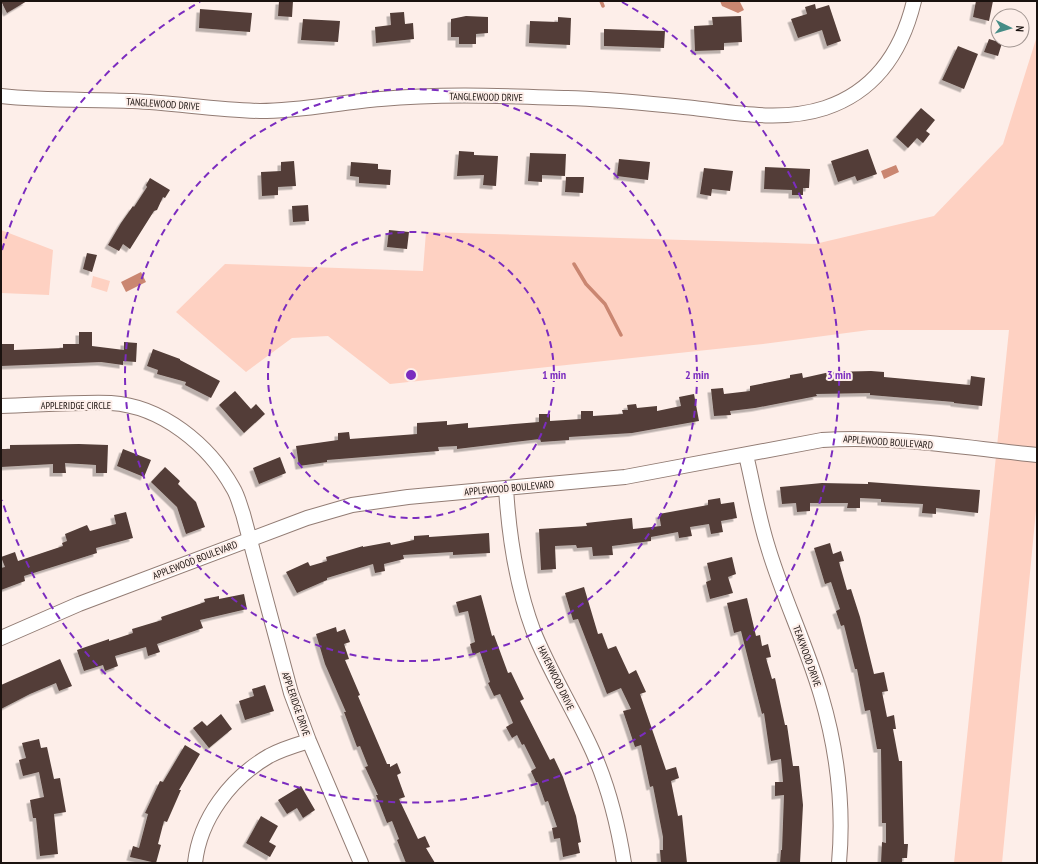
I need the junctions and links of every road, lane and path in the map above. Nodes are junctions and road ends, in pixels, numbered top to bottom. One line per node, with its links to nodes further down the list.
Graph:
1 (914, 1): 2 (street, TANGLEWOOD DRIVE)
2 (1, 96)
3 (1, 406): 7 (street, APPLERIDGE CIRCLE)
4 (746, 455): 5 (street, APPLEWOOD BOULEVARD); 6 (street, APPLEWOOD BOULEVARD); 13 (street, TEAKWOOD DRIVE)
5 (1037, 455)
6 (506, 488): 7 (street, APPLEWOOD BOULEVARD); 12 (street, HAVENWOOD DRIVE)
7 (250, 539): 8 (street, APPLEWOOD BOULEVARD); 9 (street, APPLERIDGE DRIVE)
8 (1, 638)
9 (309, 741): 10 (street); 11 (street, APPLERIDGE DRIVE)
10 (196, 863)
11 (361, 863)
12 (624, 863)
13 (839, 863)

